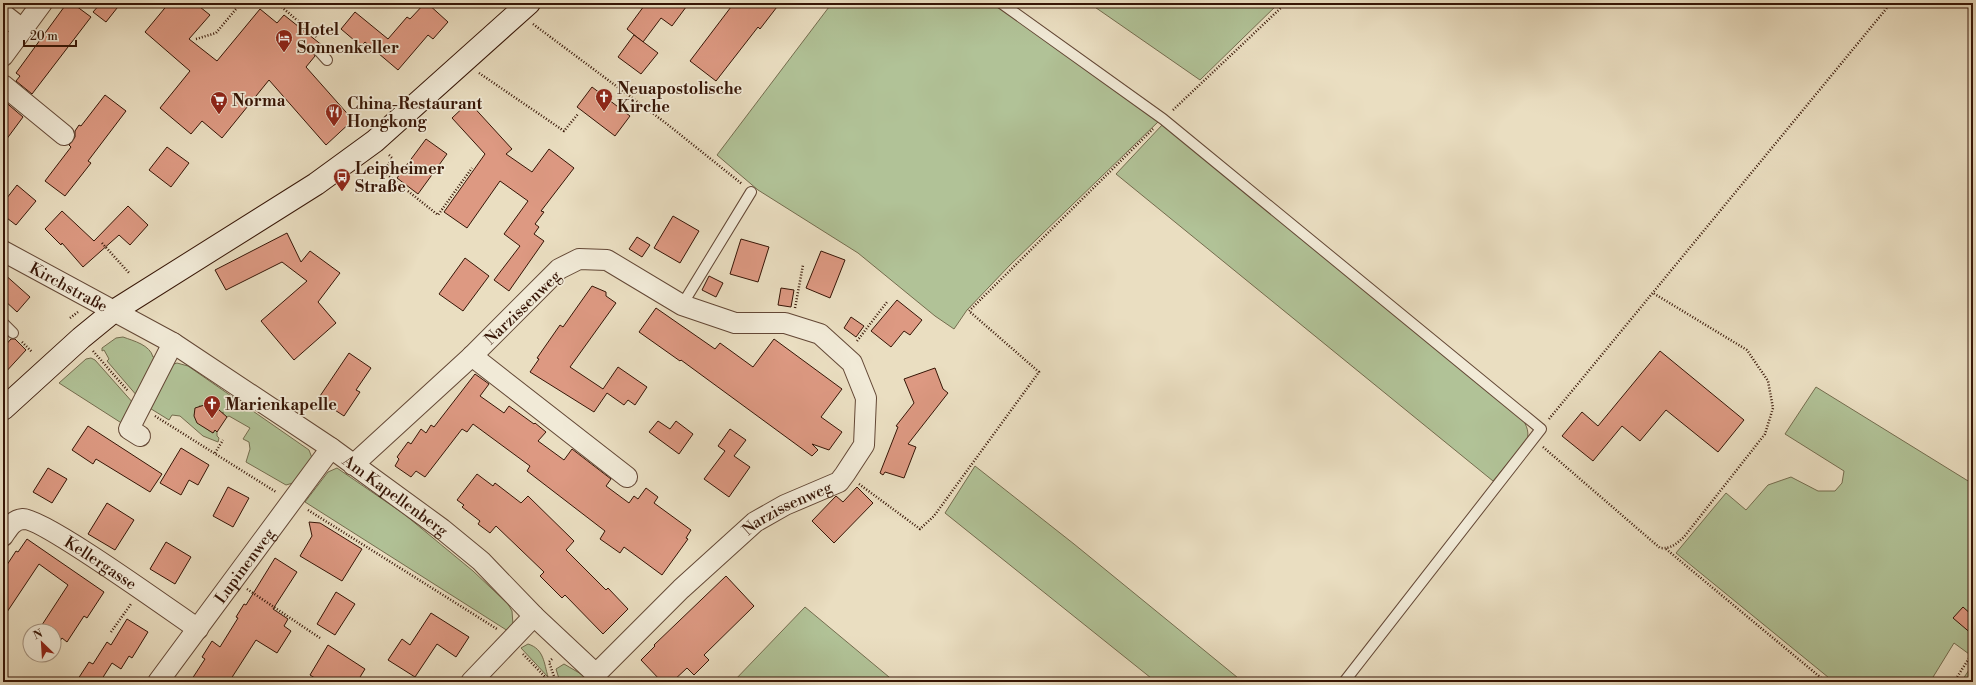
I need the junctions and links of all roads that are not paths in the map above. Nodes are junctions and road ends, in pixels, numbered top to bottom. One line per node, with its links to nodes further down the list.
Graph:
1 (42, 3): 5 (street)
2 (1000, 3): 30 (lane)
3 (524, 8): 14 (main road)
4 (3, 14): 5 (street)
5 (22, 29): 7 (street)
6 (321, 47): 8 (lane)
7 (3, 56)
8 (327, 60)
9 (3, 85): 10 (street)
10 (64, 135)
11 (751, 192): 13 (lane)
12 (3, 251): 14 (street, Kirchstraße)
13 (682, 305): 18 (street, Narzissenweg); 27 (street, Narzissenweg)
14 (114, 311): 17 (street, Am Kapellenberg); 19 (main road)
15 (3, 323): 16 (lane)
16 (13, 333)
17 (173, 343): 20 (street); 21 (street, Am Kapellenberg)
18 (472, 356): 22 (street, Narzissenweg); 23 (street, Narzissenweg)
19 (3, 409)
20 (140, 436)
21 (331, 448): 22 (street, Am Kapellenberg); 26 (street, Lupinenweg)
22 (353, 465): 25 (street, Am Kapellenberg)
23 (627, 477)
24 (3, 536): 26 (street, Kellergasse)
25 (534, 616): 27 (street, Am Kapellenberg); 29 (street)
26 (198, 629): 28 (street, Lupinenweg)
27 (600, 678)
28 (158, 682)
29 (471, 682)
30 (1344, 682)

